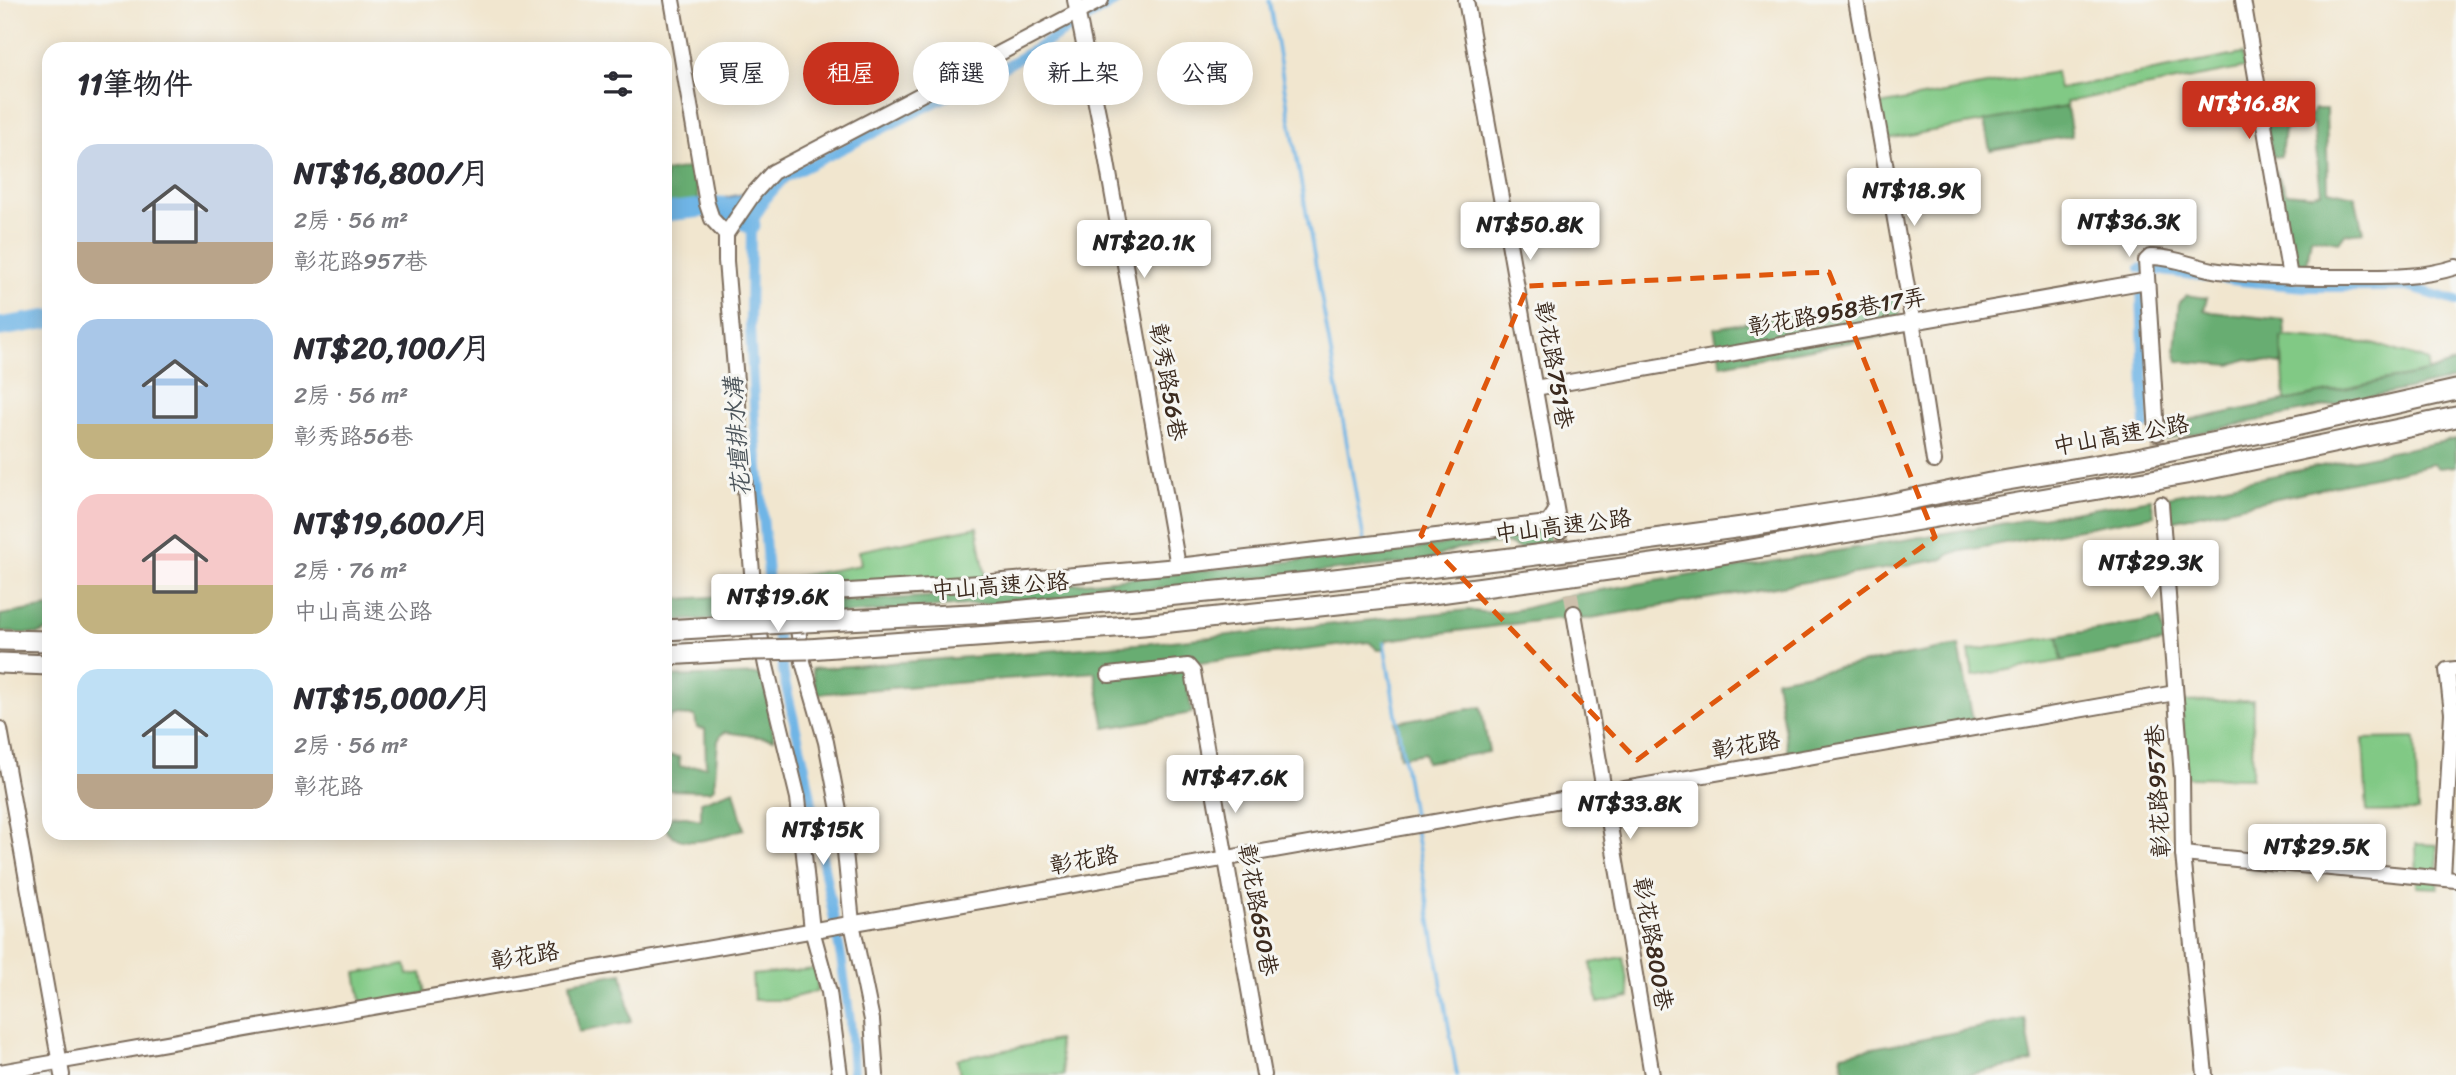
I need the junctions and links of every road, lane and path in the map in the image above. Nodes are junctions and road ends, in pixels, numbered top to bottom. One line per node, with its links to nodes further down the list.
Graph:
1 (672, 0): 7 (street)
2 (1101, 0): 6 (street)
3 (1466, 0): 12 (street, 彰花路751巷)
4 (1856, 0): 11 (street)
5 (2242, 0): 9 (street)
6 (1076, 6): 7 (street); 20 (street, 彰秀路56巷)
7 (726, 234): 38 (street)
8 (2456, 267): 9 (street)
9 (2290, 277): 10 (street)
10 (2147, 281): 11 (street, 彰花路958巷17弄); 15 (street)
11 (1912, 322): 12 (street, 彰花路958巷17弄); 16 (street)
12 (1535, 388): 18 (street, 彰花路751巷)
13 (2456, 390): 21 (highway, 中山高速公路)
14 (2456, 417): 26 (highway, bridge)
15 (2157, 433)
16 (1934, 461)
17 (2161, 504): 31 (street, 彰花路957巷)
18 (1556, 511): 19 (street, 彰花路751巷); 20 (street)
19 (1560, 531)
20 (1178, 566): 21 (street)
21 (798, 611): 23 (highway, 中山高速公路, bridge); 37 (street)
22 (1574, 613): 33 (street, 彰花路800巷)
23 (672, 631)
24 (0, 640): 25 (highway)
25 (42, 641)
26 (672, 655)
27 (0, 663): 28 (highway)
28 (42, 665)
29 (2456, 669): 36 (street)
30 (1109, 675): 35 (street, 彰花路650巷)
31 (2175, 693): 33 (street, 彰花路); 34 (street, 彰花路957巷)
32 (0, 729): 39 (street)
33 (1604, 792): 35 (street, 彰花路); 44 (street, 彰花路800巷)
34 (2183, 854): 36 (street); 45 (street, 彰花路957巷)
35 (1225, 858): 37 (street, 彰花路); 43 (street, 彰花路650巷)
36 (2450, 879)
37 (848, 923): 38 (street, 彰花路); 42 (street)
38 (818, 929): 39 (street, 彰花路); 41 (street)
39 (61, 1069): 40 (street, 彰花路)
40 (0, 1072)
41 (840, 1075)
42 (876, 1075)
43 (1264, 1075)
44 (1652, 1075)
45 (2204, 1075)

